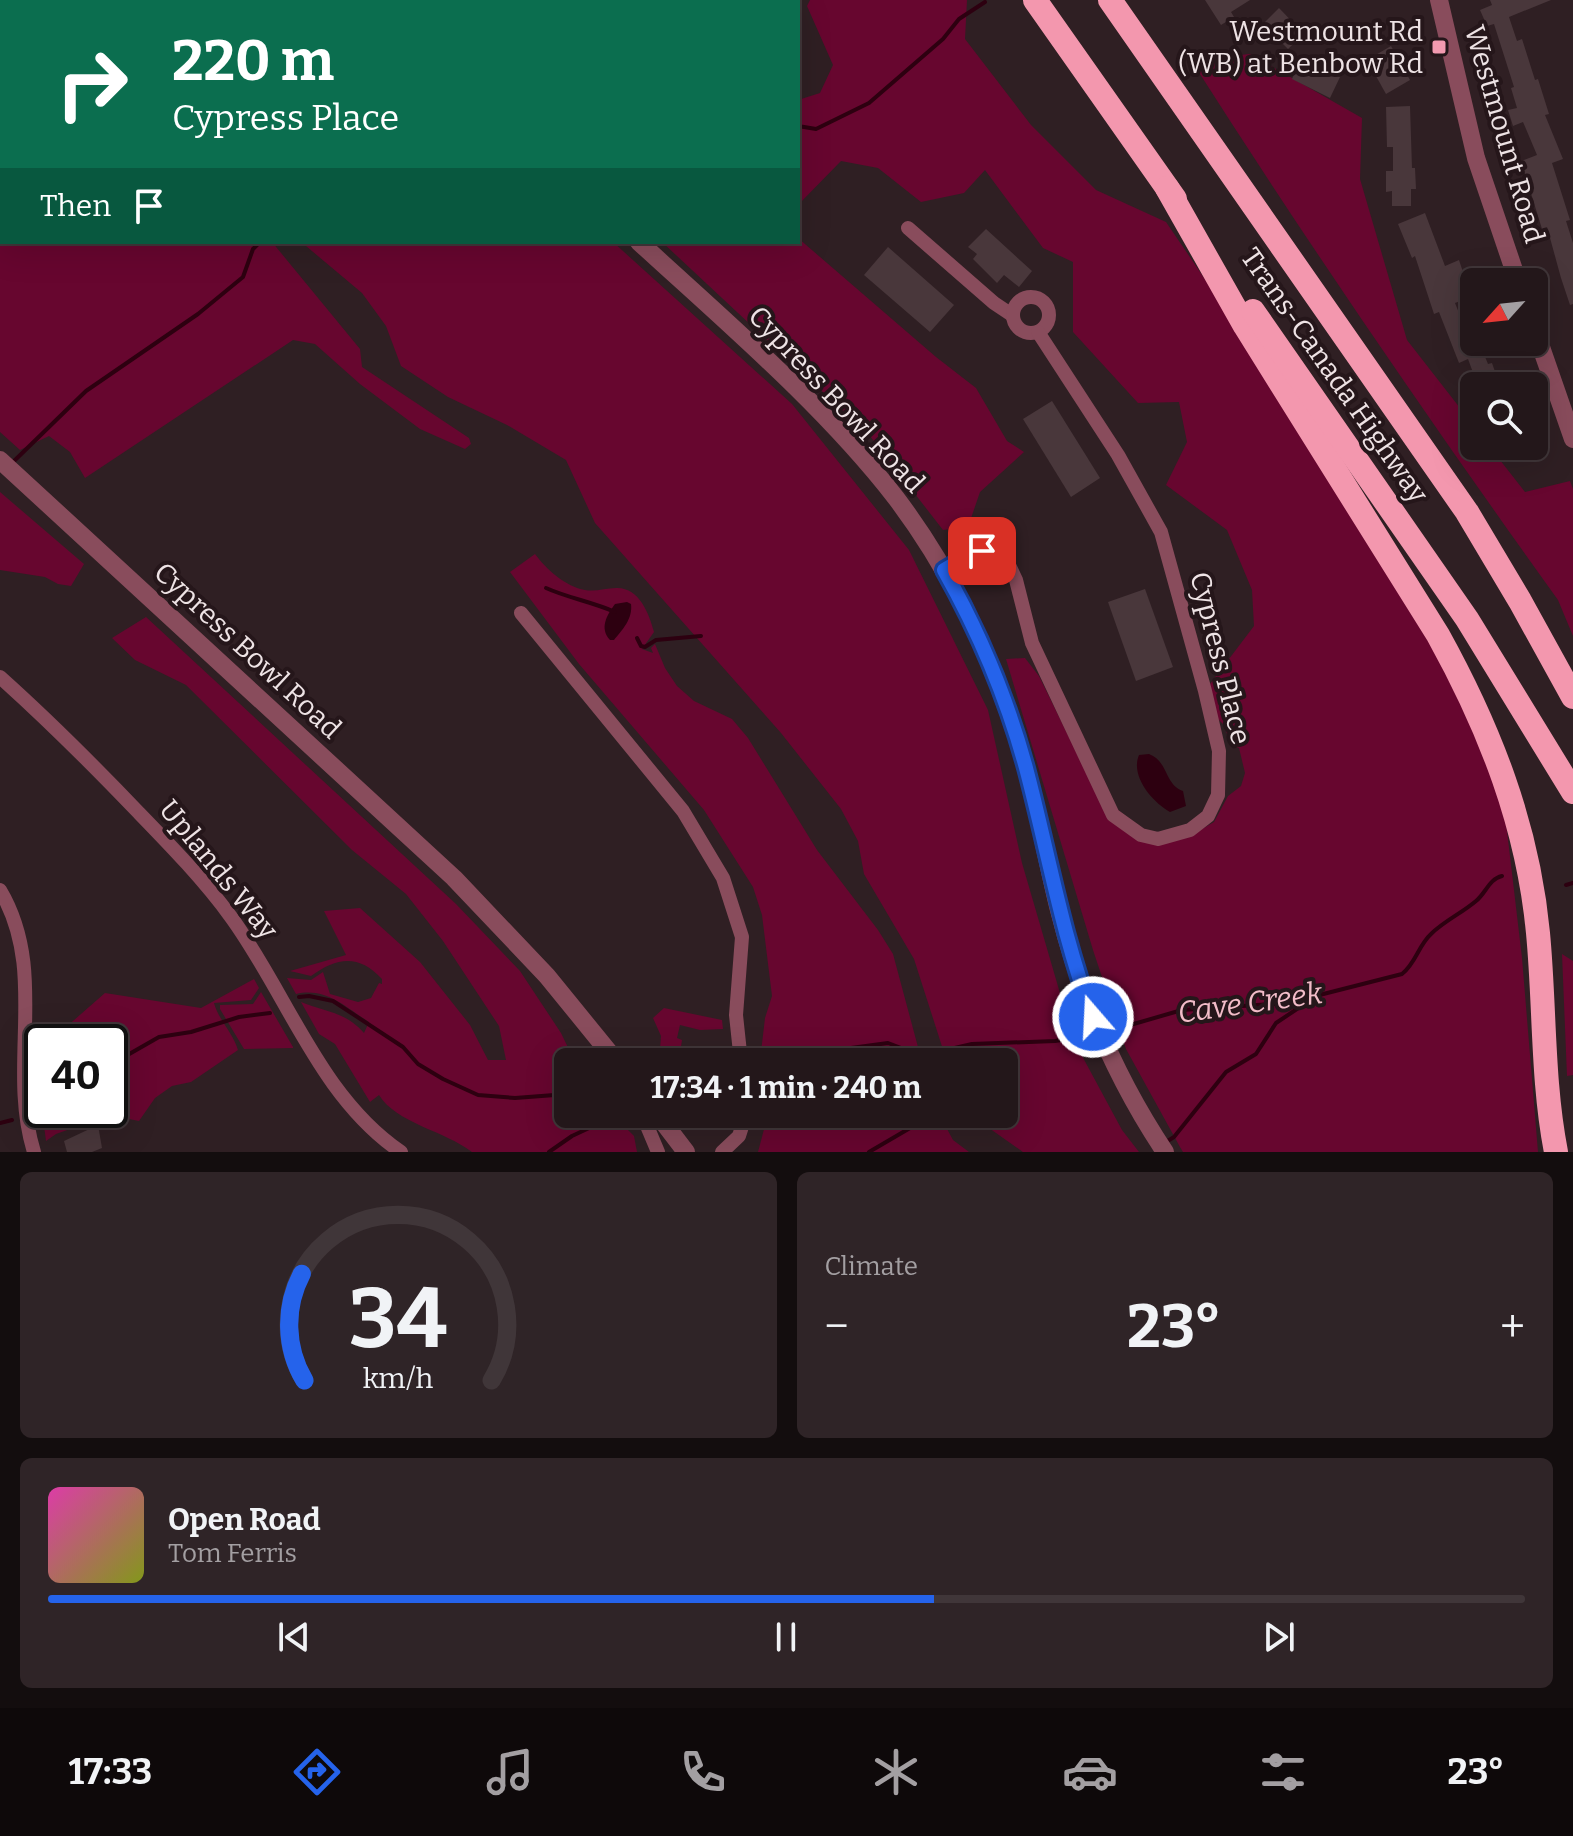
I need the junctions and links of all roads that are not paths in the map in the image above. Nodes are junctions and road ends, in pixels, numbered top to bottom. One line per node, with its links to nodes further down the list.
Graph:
1 (1035, 0): 4 (highway, Trans-Canada Highway)
2 (1110, 0): 16 (highway, Trans-Canada Highway)
3 (1439, 0): 7 (street, Westmount Road)
4 (1167, 188): 17 (highway, Trans-Canada Highway); 30 (highway)
5 (908, 228): 8 (street, Cypress Place)
6 (641, 244): 13 (street, Cypress Bowl Road)
7 (1513, 268)
8 (1012, 315): 9 (street, Cypress Place); 9 (street)
9 (1038, 332): 13 (street, Cypress Place)
10 (1544, 356): 11 (street)
11 (1573, 439)
12 (0, 460): 19 (street, Cypress Bowl Road)
13 (944, 570): 29 (street, Cypress Bowl Road)
14 (521, 613): 20 (street)
15 (0, 677): 25 (street, Uplands Way)
16 (1573, 697)
17 (1573, 792)
18 (0, 890): 24 (street)
19 (606, 1048)
20 (740, 1048)
21 (648, 1128): 26 (street)
22 (668, 1128): 27 (street)
23 (742, 1128): 28 (street)
24 (34, 1152)
25 (401, 1152)
26 (658, 1152)
27 (686, 1152)
28 (722, 1152)
29 (1165, 1152)
30 (1556, 1152)

